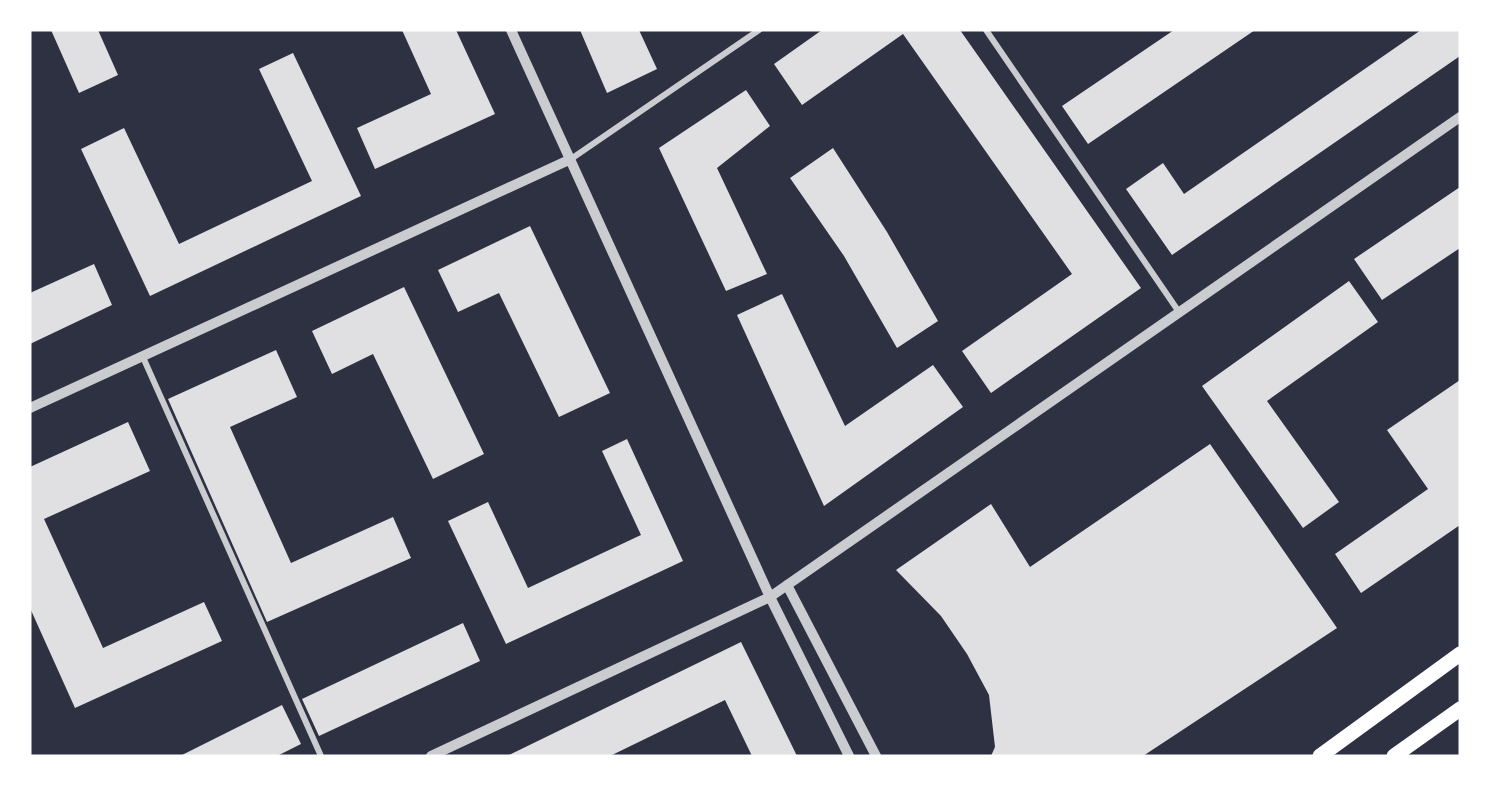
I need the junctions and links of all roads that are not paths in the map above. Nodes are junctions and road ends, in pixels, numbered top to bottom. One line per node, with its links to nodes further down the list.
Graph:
1 (511, 30): 5 (street)
2 (759, 30): 5 (street)
3 (986, 30): 6 (street)
4 (1460, 117): 6 (street)
5 (571, 159): 7 (street); 10 (street)
6 (1179, 312): 9 (street)
7 (142, 356): 8 (street); 13 (street)
8 (30, 408)
9 (788, 585): 10 (street); 16 (street)
10 (770, 597): 14 (street); 15 (street)
11 (1460, 654): 17 (main road)
12 (1460, 710): 18 (main road)
13 (321, 756)
14 (431, 756)
15 (849, 756)
16 (876, 756)
17 (1320, 756)
18 (1394, 756)

